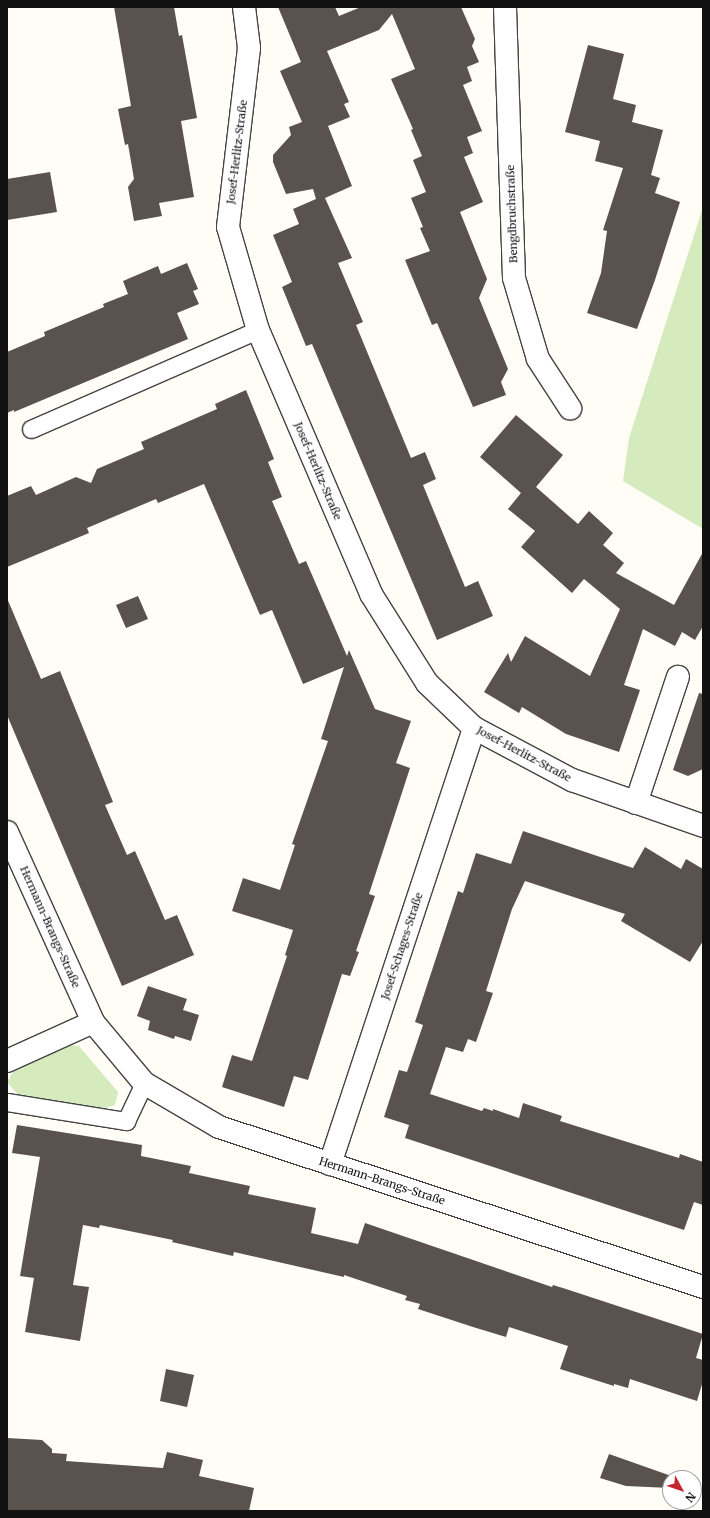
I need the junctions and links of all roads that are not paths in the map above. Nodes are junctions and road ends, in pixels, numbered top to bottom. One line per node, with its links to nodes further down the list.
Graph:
1 (244, 7): 3 (street, Josef-Herlitz-Straße)
2 (505, 7): 4 (street, Bengdbruchstraße)
3 (258, 330): 5 (lane); 7 (street, Josef-Herlitz-Straße)
4 (570, 408)
5 (31, 429)
6 (678, 677): 8 (street)
7 (474, 728): 8 (street, Josef-Herlitz-Straße); 15 (street, Josef-Schages-Straße)
8 (636, 803): 9 (street, Josef-Herlitz-Straße)
9 (703, 826)
10 (7, 832): 11 (street, Hermann-Brangs-Straße)
11 (92, 1022): 12 (street); 13 (street, Hermann-Brangs-Straße)
12 (7, 1061)
13 (144, 1082): 14 (lane); 15 (street, Hermann-Brangs-Straße)
14 (7, 1102)
15 (330, 1164): 16 (street, Hermann-Brangs-Straße)
16 (703, 1287)

